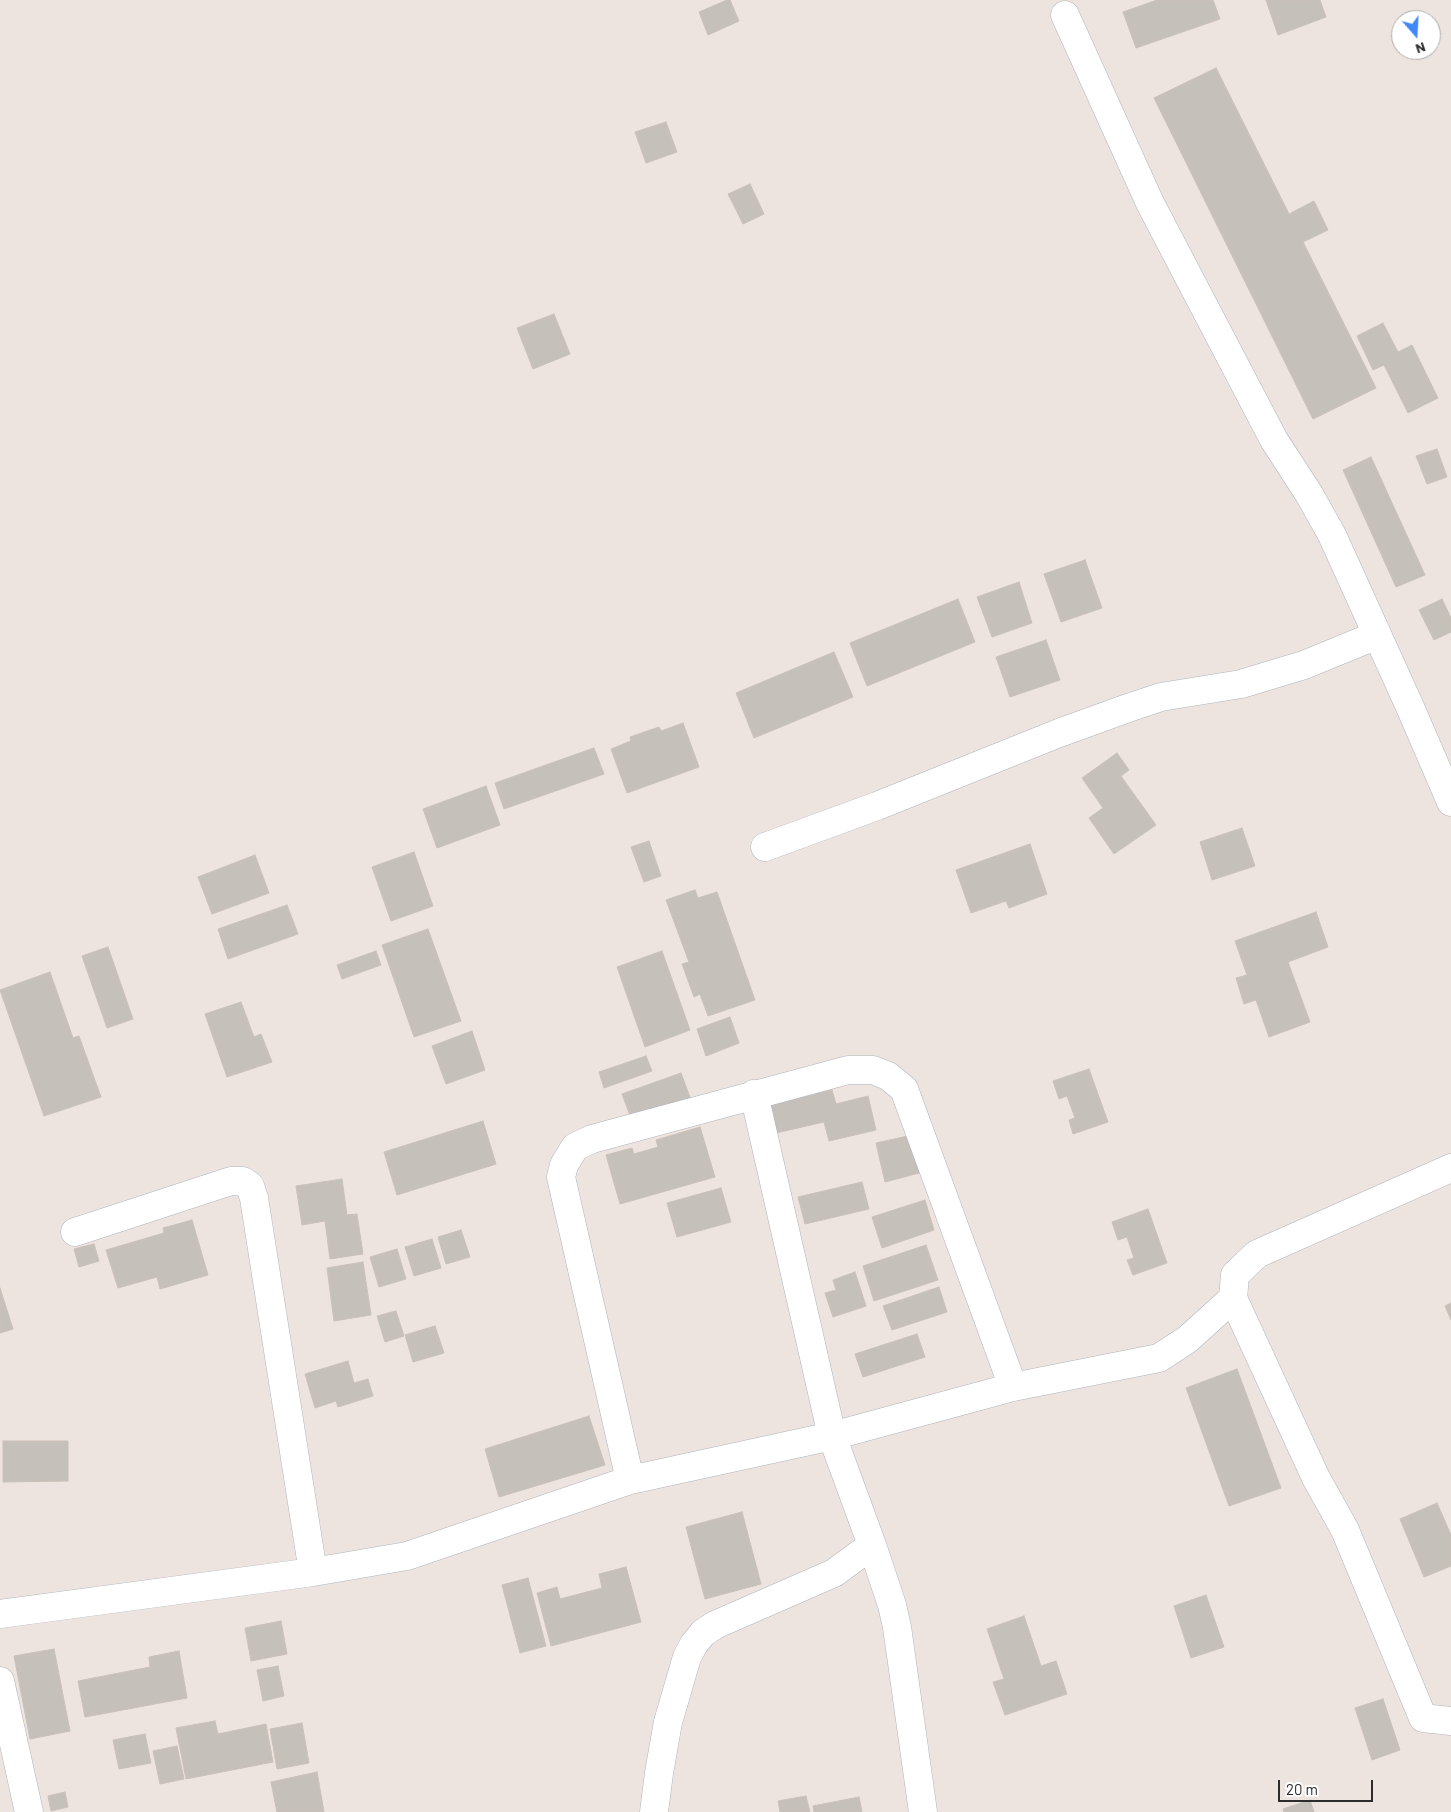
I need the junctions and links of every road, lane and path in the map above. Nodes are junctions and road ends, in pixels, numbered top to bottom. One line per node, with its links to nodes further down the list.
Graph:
1 (1065, 15): 2 (street)
2 (1377, 635): 3 (street); 4 (street)
3 (1451, 802)
4 (765, 847)
5 (754, 1094): 9 (street); 10 (street); 11 (street)
6 (1451, 1168): 8 (street)
7 (75, 1232): 13 (street)
8 (1233, 1298): 9 (street); 16 (street)
9 (1013, 1387): 10 (street)
10 (832, 1436): 11 (street); 12 (street)
11 (630, 1480): 13 (street)
12 (872, 1545): 18 (street); 19 (street)
13 (313, 1572): 14 (street)
14 (0, 1614)
15 (0, 1681): 17 (street)
16 (1451, 1721)
17 (29, 1812)
18 (654, 1812)
19 (923, 1812)

